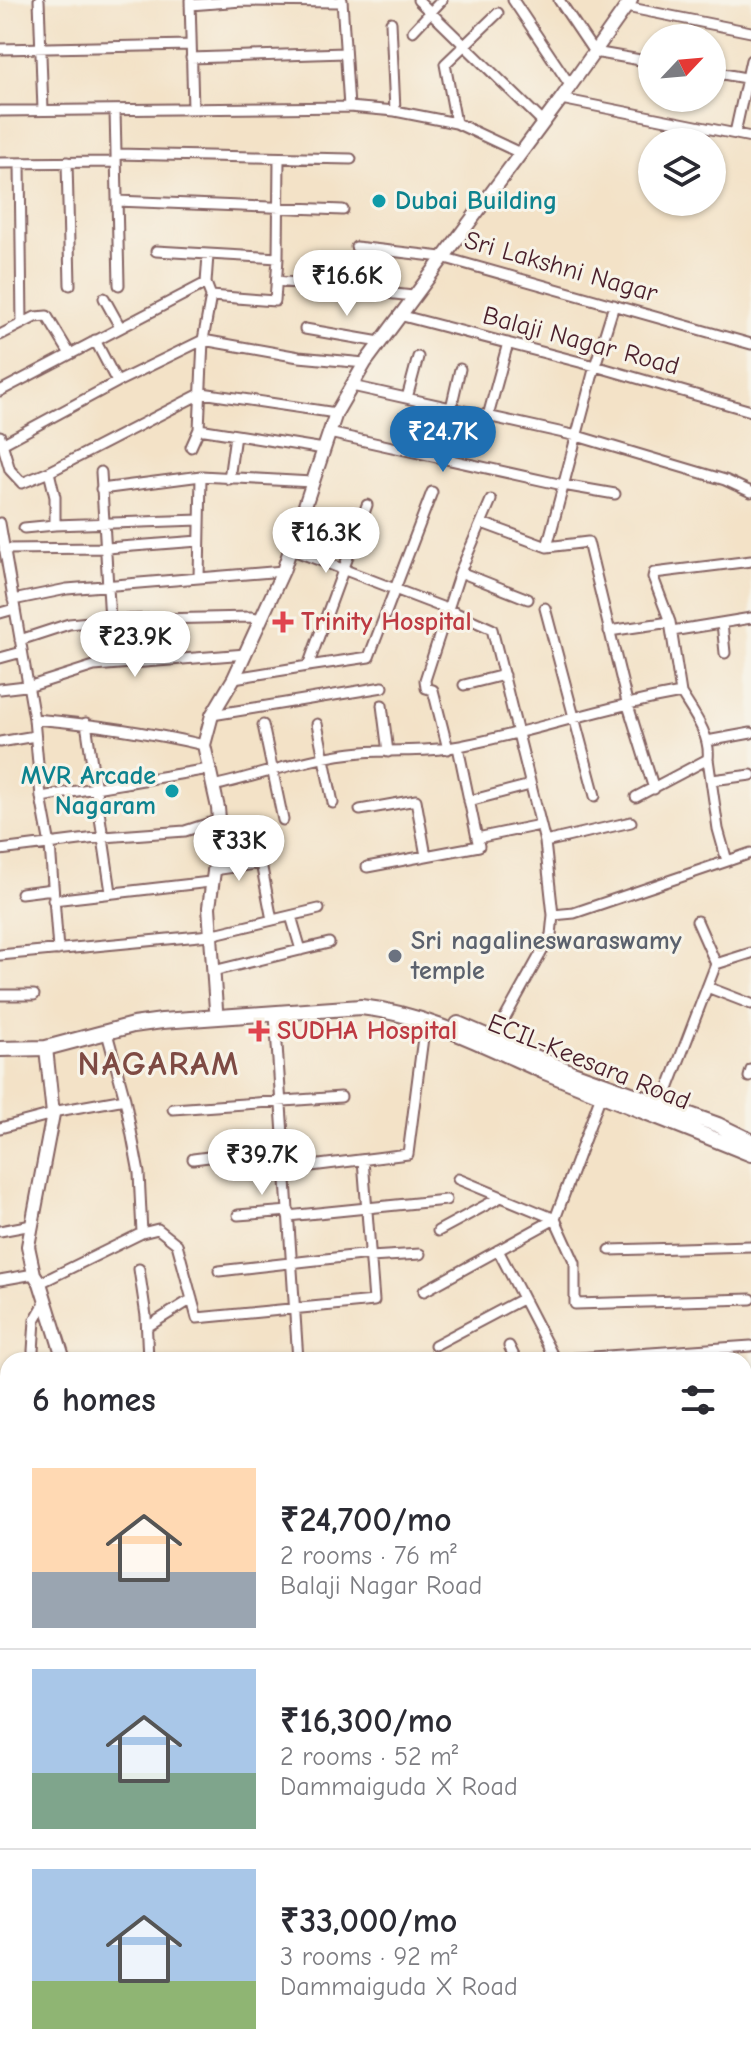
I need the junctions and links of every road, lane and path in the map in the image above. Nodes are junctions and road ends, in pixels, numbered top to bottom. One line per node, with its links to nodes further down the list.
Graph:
1 (39, 0): 18 (street)
2 (418, 0): 11 (street)
3 (442, 0): 11 (street)
4 (513, 0): 27 (street)
5 (559, 0): 20 (street)
6 (242, 1): 7 (street); 9 (street)
7 (289, 1): 8 (street)
8 (342, 1): 21 (street)
9 (190, 2): 16 (street)
10 (629, 4): 15 (street); 20 (street)
11 (431, 12): 14 (street); 17 (street)
12 (498, 13): 17 (street)
13 (391, 22): 34 (street)
14 (413, 31)
15 (751, 32)
16 (191, 45): 18 (street); 22 (street)
17 (466, 46): 35 (street); 36 (street)
18 (40, 47): 19 (street); 31 (street)
19 (0, 49)
20 (594, 52): 23 (street); 27 (street)
21 (345, 53): 22 (street); 29 (street)
22 (191, 58): 30 (street)
23 (638, 60)
24 (751, 60): 26 (street)
25 (726, 75): 26 (street)
26 (749, 79): 37 (street)
27 (570, 85): 28 (street)
28 (561, 99): 35 (street); 37 (street)
29 (349, 107): 30 (street); 34 (street)
30 (193, 109): 32 (street)
31 (43, 110): 32 (street); 33 (street)
32 (115, 110): 40 (street)
33 (0, 111)
34 (395, 111): 36 (street)
35 (543, 122): 39 (street)
36 (456, 123): 39 (street)
37 (735, 133): 38 (street)
38 (751, 137)
39 (520, 153): 52 (street)
40 (116, 158): 41 (street); 43 (street); 46 (street)
41 (279, 158): 42 (street); 47 (street)
42 (351, 159)
43 (67, 162): 45 (street); 56 (street)
44 (0, 163): 45 (street)
45 (20, 164): 63 (street)
46 (117, 201): 47 (street); 57 (street)
47 (280, 208): 48 (street); 53 (street)
48 (343, 210)
49 (356, 247): 52 (street, Sri Lakshni Nagar)
50 (156, 251): 51 (street)
51 (208, 255): 53 (street); 55 (street)
52 (442, 257): 59 (street); 61 (street, Sri Lakshni Nagar)
53 (278, 258): 54 (street)
54 (277, 281): 58 (street); 59 (street)
55 (206, 283): 58 (street); 64 (street)
56 (70, 285)
57 (119, 285)
58 (211, 296): 68 (street)
59 (413, 296): 62 (street)
60 (104, 298): 64 (street)
61 (614, 305): 71 (street, Sri Lakshni Nagar); 75 (street)
62 (399, 315): 69 (street); 70 (street, Balaji Nagar Road)
63 (22, 324): 66 (street); 72 (street)
64 (120, 327): 67 (street)
65 (305, 329): 69 (street)
66 (0, 335)
67 (95, 340): 72 (street); 77 (street)
68 (203, 340): 74 (street); 77 (street); 80 (street)
69 (380, 342): 74 (street)
70 (508, 343): 75 (street, Balaji Nagar Road); 85 (street)
71 (751, 344)
72 (70, 354): 79 (street)
73 (418, 357): 81 (street)
74 (365, 363): 78 (street)
75 (595, 366): 83 (street, Balaji Nagar Road); 89 (street)
76 (460, 369): 82 (street)
77 (117, 382): 90 (street)
78 (352, 386): 81 (street); 84 (street)
79 (0, 391)
80 (202, 393): 84 (street); 86 (street); 94 (street)
81 (407, 398): 82 (street)
82 (451, 408): 85 (street)
83 (751, 411)
84 (336, 413): 87 (street)
85 (488, 416): 89 (street)
86 (199, 429): 88 (street); 91 (street)
87 (329, 433): 92 (street); 99 (street)
88 (235, 435): 92 (street); 97 (street)
89 (577, 436): 99 (street); 102 (street)
90 (1, 440): 93 (street)
91 (191, 447)
92 (324, 449): 98 (street)
93 (5, 470): 94 (street)
94 (49, 472): 109 (street)
95 (101, 472): 100 (street)
96 (201, 476): 97 (street); 100 (street); 106 (street)
97 (229, 479): 98 (street)
98 (312, 482): 115 (street)
99 (563, 485): 103 (street); 113 (street)
100 (101, 489): 110 (street)
101 (432, 492): 123 (street)
102 (751, 492)
103 (615, 494)
104 (491, 500): 108 (street)
105 (367, 505): 118 (street)
106 (200, 520): 110 (street); 112 (street)
107 (0, 523): 116 (street)
108 (482, 523): 113 (street); 120 (street)
109 (55, 525): 110 (street); 111 (street)
110 (104, 525): 114 (street)
111 (24, 528)
112 (199, 541): 114 (street); 121 (street)
113 (547, 547): 134 (street)
114 (107, 548): 116 (street); 122 (street)
115 (290, 549): 118 (street); 119 (street)
116 (3, 553): 125 (street)
117 (751, 561): 133 (street)
118 (345, 570): 123 (street); 140 (street)
119 (283, 571): 121 (street); 130 (street)
120 (460, 572): 124 (street); 127 (street)
121 (199, 578): 122 (street)
122 (109, 585): 125 (street); 131 (street)
123 (397, 589): 127 (street); 140 (street)
124 (528, 599)
125 (14, 605): 128 (street); 135 (street)
126 (545, 608): 151 (street)
127 (447, 609): 141 (street); 162 (street)
128 (0, 613)
129 (751, 618): 132 (street)
130 (262, 619): 131 (street); 138 (street)
131 (110, 620): 135 (street)
132 (722, 623): 133 (street); 137 (street)
133 (671, 626): 134 (street); 147 (street)
134 (609, 631): 148 (street)
135 (20, 640): 136 (street)
136 (22, 652): 139 (street); 143 (street)
137 (725, 653)
138 (246, 654): 142 (street); 143 (street)
139 (0, 658)
140 (308, 666): 142 (street)
141 (504, 675): 144 (street); 156 (street)
142 (234, 678): 150 (street)
143 (27, 684): 146 (street); 152 (street)
144 (464, 685)
145 (383, 687): 150 (street)
146 (0, 689)
147 (681, 693): 148 (street); 159 (street)
148 (627, 702): 151 (street); 172 (street)
149 (382, 705): 163 (street)
150 (212, 715): 161 (street)
151 (575, 717): 156 (street); 174 (street)
152 (34, 719): 153 (street); 158 (street)
153 (86, 723): 161 (street); 173 (street)
154 (317, 724): 164 (street)
155 (263, 725): 167 (street)
156 (517, 731): 162 (street); 170 (street)
157 (751, 733): 159 (street)
158 (35, 736): 160 (street); 175 (street)
159 (707, 741): 165 (street)
160 (0, 742)
161 (204, 745): 166 (street)
162 (453, 748): 163 (street); 177 (street)
163 (388, 752): 164 (street)
164 (325, 758): 167 (street); 178 (street)
165 (708, 759): 169 (street); 172 (street)
166 (209, 769): 171 (street); 173 (street)
167 (275, 772): 171 (street); 181 (street)
168 (751, 775): 169 (street)
169 (712, 780): 191 (street)
170 (530, 785): 177 (street); 183 (street)
171 (213, 786): 180 (street)
172 (654, 789): 176 (street)
173 (96, 790): 175 (street); 184 (street)
174 (595, 796)
175 (41, 797): 187 (street)
176 (636, 797)
177 (469, 801): 185 (street)
178 (333, 803)
179 (360, 810): 190 (street)
180 (219, 820): 184 (street); 193 (street)
181 (283, 820)
182 (631, 822): 186 (street)
183 (540, 825): 185 (street); 186 (street)
184 (104, 837): 187 (street); 195 (street)
185 (477, 838): 190 (street)
186 (545, 842): 199 (street)
187 (50, 845): 188 (street); 194 (street)
188 (0, 850)
189 (751, 853): 191 (street)
190 (426, 856): 192 (street)
191 (727, 861): 199 (street)
192 (367, 867)
193 (212, 876): 195 (street); 201 (street); 203 (street)
194 (53, 889): 196 (street); 197 (street)
195 (111, 892): 197 (street)
196 (21, 893)
197 (53, 900): 205 (street)
198 (319, 909): 200 (street)
199 (553, 915): 219 (street)
200 (291, 916): 201 (street); 206 (street)
201 (272, 920): 203 (street)
202 (697, 921): 209 (street)
203 (210, 935): 205 (street); 210 (street)
204 (329, 943): 206 (street)
205 (58, 950): 208 (street)
206 (301, 950): 210 (street)
207 (751, 953): 209 (street)
208 (0, 955)
209 (716, 964): 211 (street)
210 (213, 971): 215 (street)
211 (707, 987): 214 (street); 228 (street)
212 (0, 995): 213 (street)
213 (34, 995)
214 (751, 1004)
215 (216, 1013): 216 (main road, ECIL-Keesara Road); 218 (main road); 219 (main road, ECIL-Keesara Road); 220 (main road)
216 (275, 1015): 217 (main road, ECIL-Keesara Road); 227 (street)
217 (425, 1022): 223 (main road, ECIL-Keesara Road); 236 (street)
218 (107, 1033): 221 (main road); 226 (street)
219 (494, 1038): 223 (main road, ECIL-Keesara Road)
220 (0, 1042)
221 (46, 1048): 222 (main road); 230 (street)
222 (0, 1049)
223 (552, 1069): 224 (main road, ECIL-Keesara Road); 228 (main road, ECIL-Keesara Road)
224 (601, 1095): 234 (main road, ECIL-Keesara Road); 244 (street)
225 (341, 1097): 227 (street)
226 (125, 1099): 230 (street); 248 (street)
227 (279, 1102): 229 (street); 233 (street)
228 (662, 1105): 232 (main road, ECIL-Keesara Road)
229 (173, 1109)
230 (52, 1113): 231 (street); 245 (street)
231 (0, 1128)
232 (751, 1141)
233 (285, 1147): 235 (street); 237 (street)
234 (751, 1154)
235 (193, 1159)
236 (363, 1160): 237 (street); 241 (street)
237 (287, 1169): 242 (street)
238 (458, 1179): 239 (street)
239 (501, 1197): 244 (street); 247 (street)
240 (446, 1200): 241 (street)
241 (367, 1208): 242 (street); 253 (street)
242 (288, 1214): 243 (street); 254 (street)
243 (238, 1215)
244 (555, 1219): 250 (street); 262 (street)
245 (32, 1225): 246 (street); 257 (street)
246 (0, 1231)
247 (438, 1231)
248 (142, 1233): 257 (street); 260 (street)
249 (751, 1246): 251 (street)
250 (498, 1250): 259 (street); 261 (street)
251 (610, 1250)
252 (420, 1254): 253 (street)
253 (370, 1256): 254 (street); 264 (street)
254 (292, 1262): 256 (street); 264 (street)
255 (139, 1269): 265 (street)
256 (219, 1271)
257 (37, 1278): 258 (street); 263 (street)
258 (0, 1280)
259 (424, 1291)
260 (192, 1299): 264 (street); 265 (street)
261 (522, 1299): 266 (street); 274 (street)
262 (751, 1299)
263 (46, 1301): 269 (street); 270 (street)
264 (296, 1309): 272 (street)
265 (147, 1327): 271 (street)
266 (435, 1345)
267 (509, 1346): 273 (street)
268 (751, 1346): 275 (street)
269 (33, 1351)
270 (62, 1352)
271 (148, 1352)
272 (298, 1352)
273 (512, 1352)
274 (548, 1352)
275 (659, 1352)

